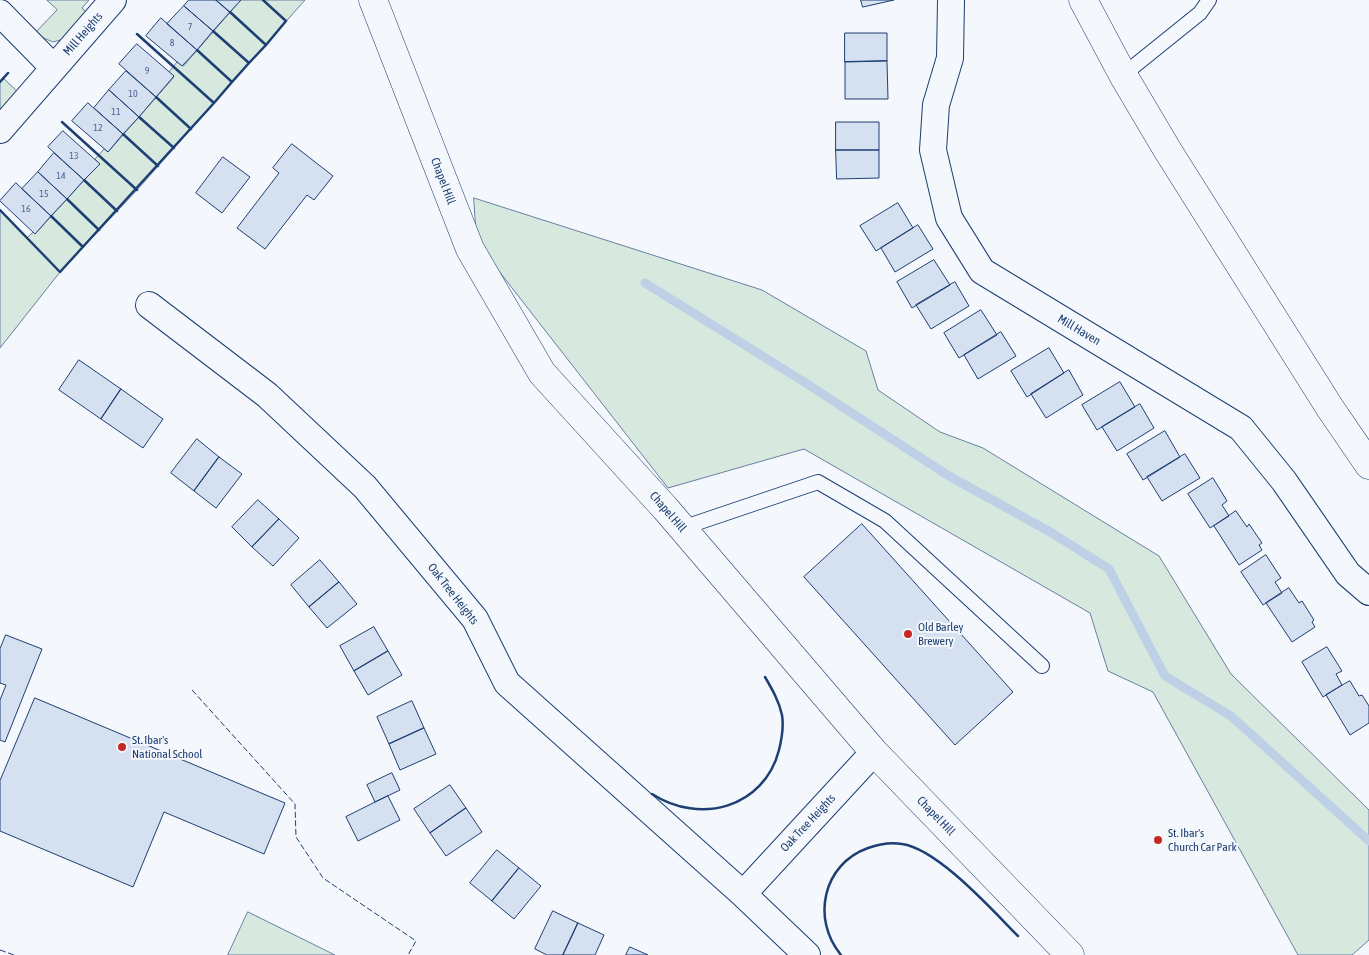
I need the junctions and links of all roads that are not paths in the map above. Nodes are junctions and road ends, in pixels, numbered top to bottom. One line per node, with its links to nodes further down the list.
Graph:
1 (112, 0): 7 (street, Mill Heights)
2 (373, 0): 12 (street, Chapel Hill)
3 (950, 0): 13 (street, Mill Haven)
4 (1083, 0): 8 (street)
5 (1209, 0): 8 (lane)
6 (0, 13): 7 (street, Mill Heights)
7 (54, 68): 9 (street, Mill Heights)
8 (1123, 75): 11 (street)
9 (0, 130)
10 (149, 305): 16 (street, Oak Tree Heights)
11 (1369, 465)
12 (682, 528): 14 (lane); 15 (street, Chapel Hill)
13 (1369, 592)
14 (1042, 666)
15 (874, 752): 16 (street, Oak Tree Heights); 18 (street, Chapel Hill)
16 (743, 894): 17 (street, Oak Tree Heights)
17 (807, 955)
18 (1070, 955)

